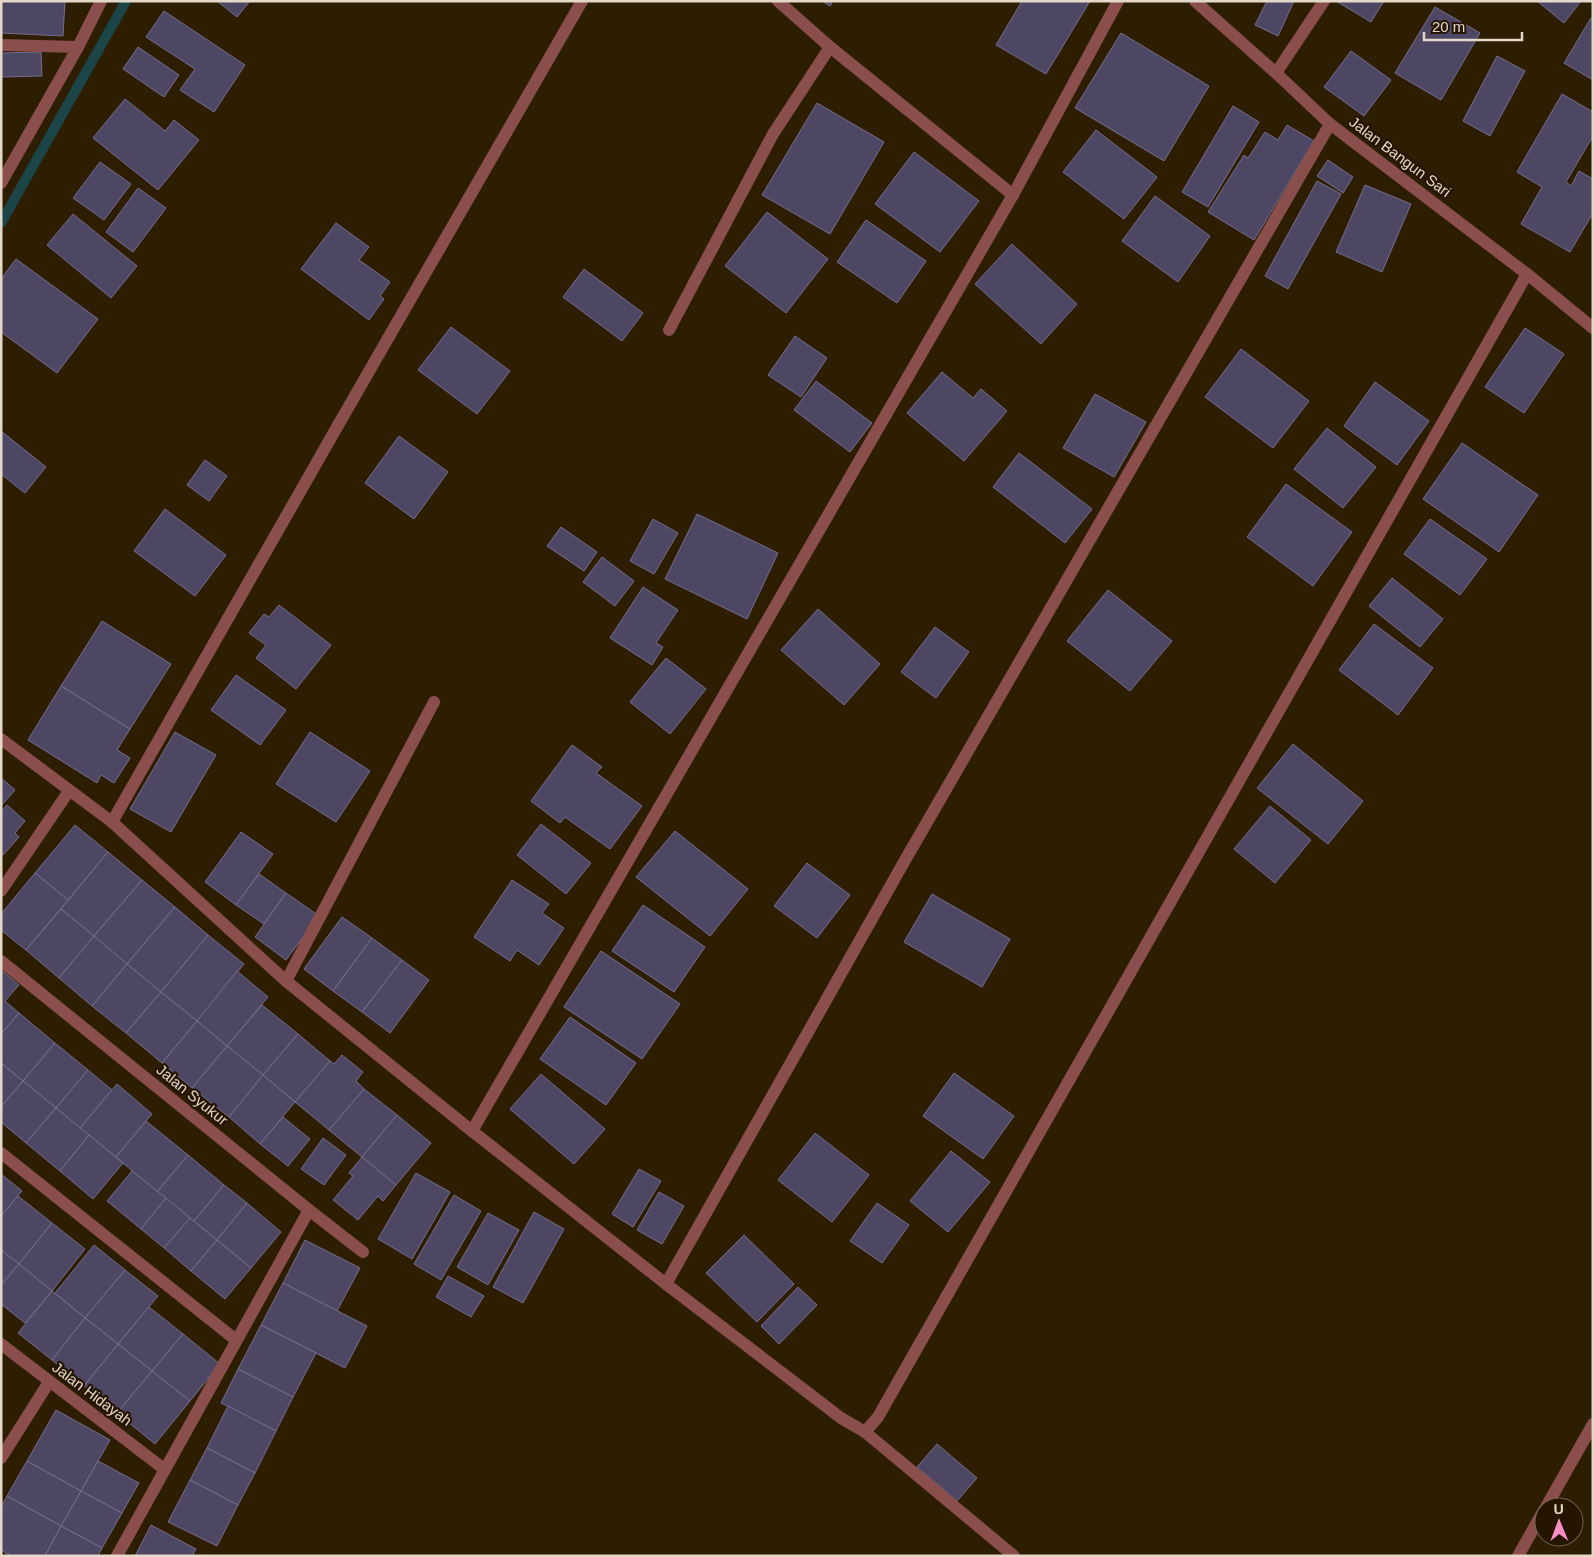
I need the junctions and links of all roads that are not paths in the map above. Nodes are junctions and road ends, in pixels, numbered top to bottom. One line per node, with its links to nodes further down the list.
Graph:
1 (101, 1): 8 (street)
2 (582, 1): 20 (street)
3 (778, 1): 9 (street)
4 (1118, 1): 13 (street)
5 (1195, 1): 10 (street, Jalan Bangun Sari)
6 (1324, 1): 10 (street)
7 (1, 45): 8 (street)
8 (78, 47): 12 (street)
9 (830, 47): 13 (street); 16 (street)
10 (1276, 73): 11 (street, Jalan Bangun Sari)
11 (1330, 124): 14 (street, Jalan Bangun Sari); 28 (street)
12 (1, 183)
13 (1013, 195): 24 (street)
14 (1527, 274): 15 (street, Jalan Bangun Sari); 33 (street)
15 (1593, 328)
16 (668, 330)
17 (434, 702): 23 (street)
18 (1, 739): 19 (street)
19 (69, 791): 20 (street); 21 (street)
20 (112, 822): 23 (street)
21 (1, 891)
22 (1, 961): 26 (street, Jalan Syukur)
23 (286, 981): 24 (street)
24 (472, 1131): 28 (street)
25 (1, 1152): 29 (street)
26 (308, 1210): 27 (street, Jalan Syukur); 29 (street)
27 (363, 1252)
28 (666, 1284): 33 (street)
29 (236, 1340): 35 (street)
30 (1, 1344): 31 (street, Jalan Hidayah)
31 (49, 1382): 34 (street); 35 (street, Jalan Hidayah)
32 (1593, 1424): 36 (street)
33 (865, 1432): 39 (street)
34 (1, 1458)
35 (164, 1469): 38 (street)
36 (1551, 1497)
37 (1534, 1528): 40 (street)
38 (117, 1556)
39 (1014, 1556)
40 (1518, 1556)

